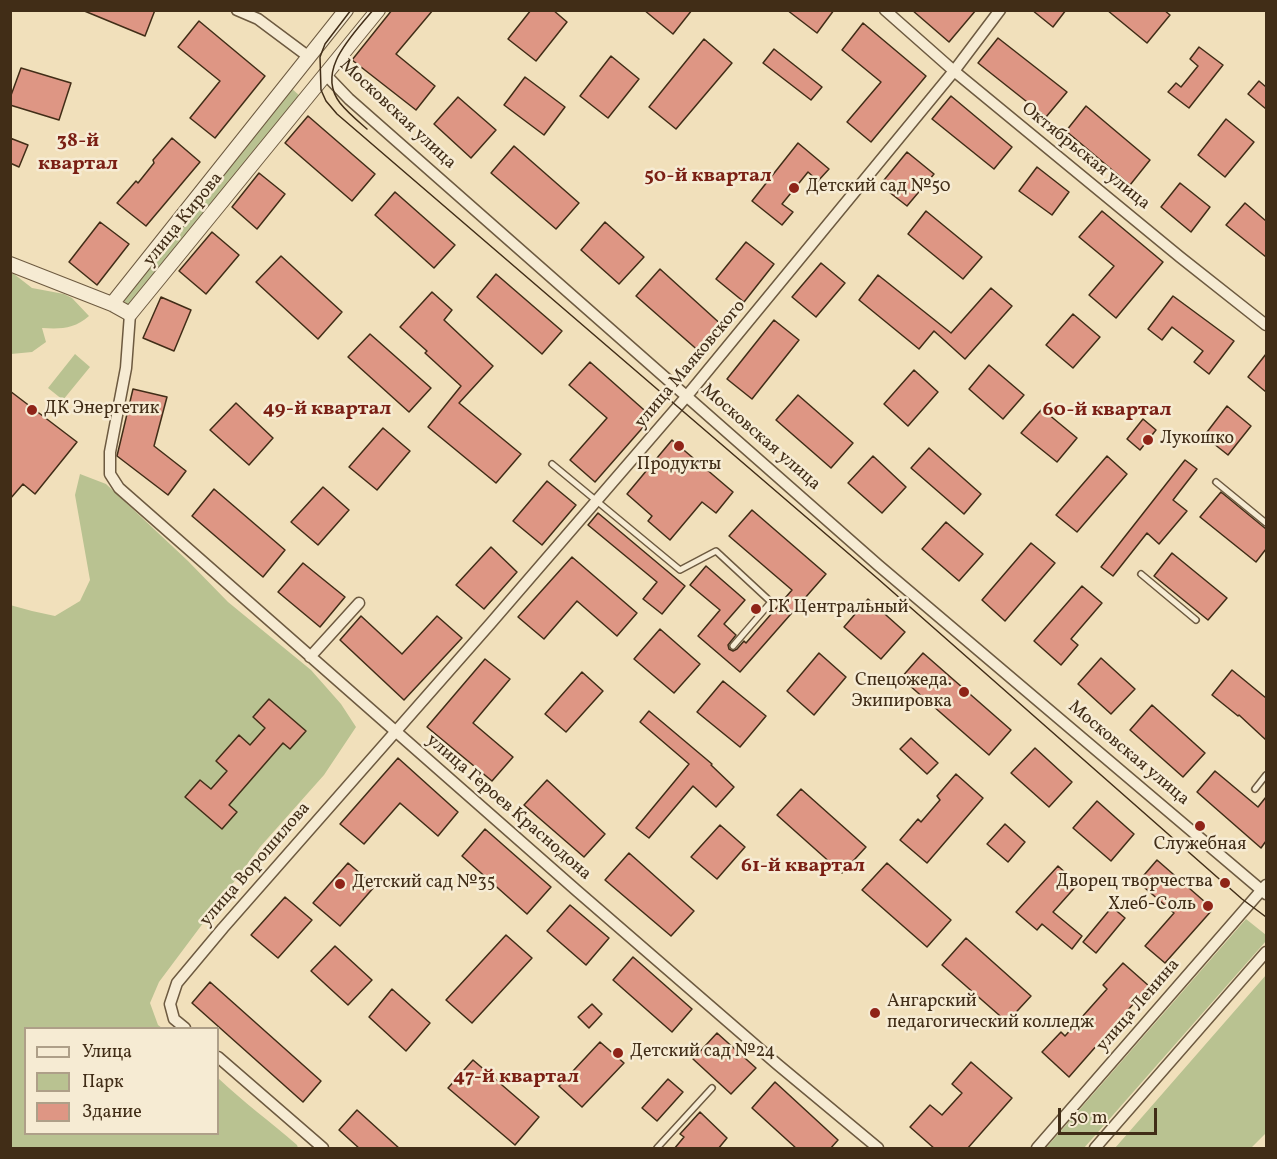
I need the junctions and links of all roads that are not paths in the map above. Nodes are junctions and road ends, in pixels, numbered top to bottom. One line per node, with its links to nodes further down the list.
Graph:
1 (237, 10): 6 (street, Московская улица)
2 (346, 10): 6 (street, улица Кирова)
3 (378, 10): 8 (street, улица Кирова)
4 (885, 10): 7 (street, Октябрьская улица)
5 (1000, 10): 7 (street, улица Маяковского)
6 (309, 57): 8 (street, Московская улица); 10 (street, улица Кирова)
7 (954, 71): 12 (street, Октябрьская улица); 13 (street, улица Маяковского)
8 (326, 75): 11 (street, улица Кирова); 13 (street, Московская улица)
9 (10, 264): 10 (street)
10 (112, 304): 11 (street)
11 (130, 314): 22 (street, улица Героев Краснодона)
12 (1266, 325)
13 (686, 397): 16 (street, улица Маяковского); 26 (street, Московская улица)
14 (552, 464): 16 (lane)
15 (1216, 482): 17 (lane)
16 (596, 502): 21 (lane); 23 (street, улица Маяковского)
17 (1266, 523)
18 (1141, 574): 20 (lane)
19 (359, 603): 22 (street)
20 (1197, 620)
21 (733, 646)
22 (310, 657): 23 (street, улица Героев Краснодона)
23 (396, 731): 28 (street, улица Ворошилова); 33 (street, улица Героев Краснодона)
24 (1266, 775): 25 (lane)
25 (1255, 789)
26 (1265, 893): 34 (street, улица Ленина)
27 (1266, 952): 35 (street)
28 (183, 1027)
29 (219, 1058): 31 (street)
30 (712, 1088): 32 (lane)
31 (323, 1149)
32 (657, 1149)
33 (878, 1149)
34 (1037, 1149)
35 (1095, 1149)

